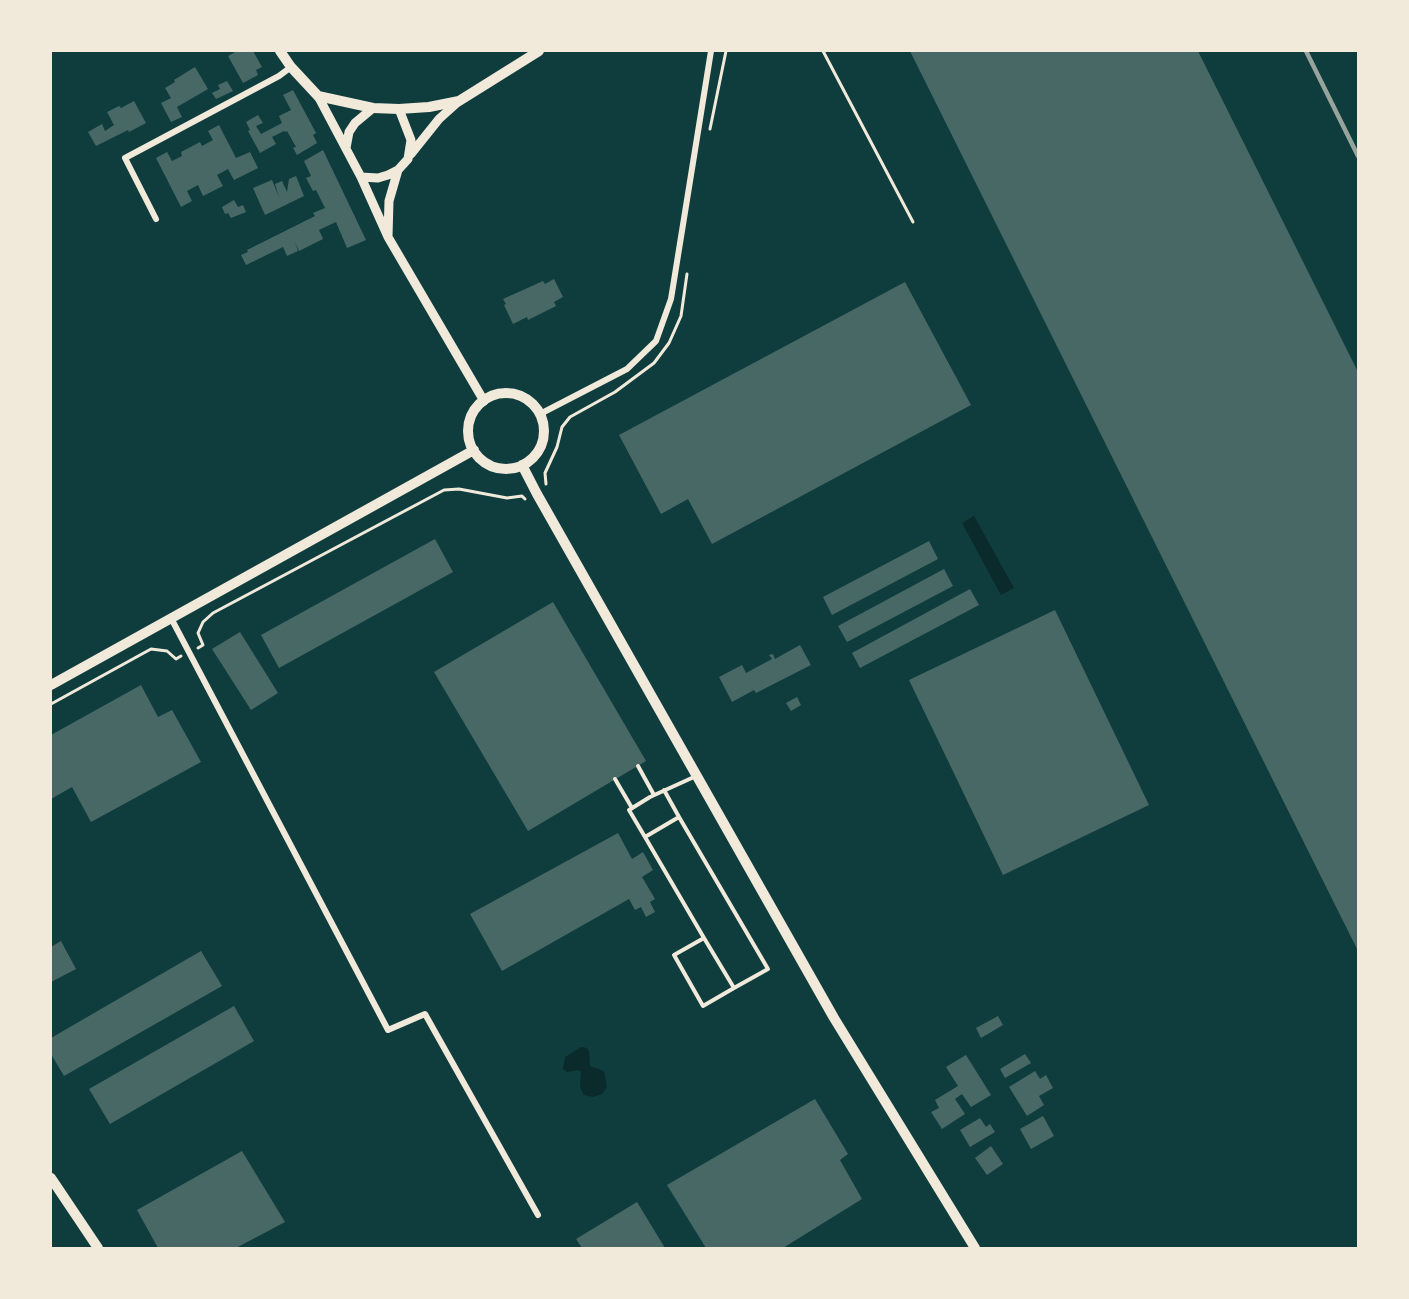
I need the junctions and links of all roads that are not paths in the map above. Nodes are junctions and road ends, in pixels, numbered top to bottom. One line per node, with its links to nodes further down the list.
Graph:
1 (280, 51): 4 (main road)
2 (539, 51): 6 (main road)
3 (711, 51): 16 (street)
4 (291, 67): 5 (main road); 13 (street)
5 (318, 96): 7 (main road); 9 (street)
6 (459, 101): 8 (main road); 10 (street)
7 (373, 108): 8 (main road); 9 (street)
8 (399, 109): 10 (street)
9 (346, 148): 12 (street)
10 (408, 159): 11 (street)
11 (398, 170): 12 (street); 14 (street)
12 (361, 177): 14 (street)
13 (156, 219)
14 (388, 237): 15 (street)
15 (484, 401): 16 (main road); 17 (main road)
16 (540, 414): 18 (main road)
17 (474, 450): 18 (main road); 19 (main road)
18 (522, 465): 22 (main road)
19 (171, 618): 20 (main road); 32 (street)
20 (51, 685)
21 (638, 766): 25 (lane)
22 (698, 775): 24 (lane); 34 (main road)
23 (615, 780): 26 (lane)
24 (664, 790): 25 (lane); 27 (lane)
25 (654, 795): 26 (lane)
26 (632, 808): 28 (lane)
27 (680, 817): 28 (lane); 30 (lane)
28 (645, 837): 29 (lane)
29 (704, 938): 30 (lane); 30 (lane)
30 (734, 988)
31 (51, 1178): 33 (main road)
32 (537, 1215)
33 (98, 1248)
34 (975, 1248)

